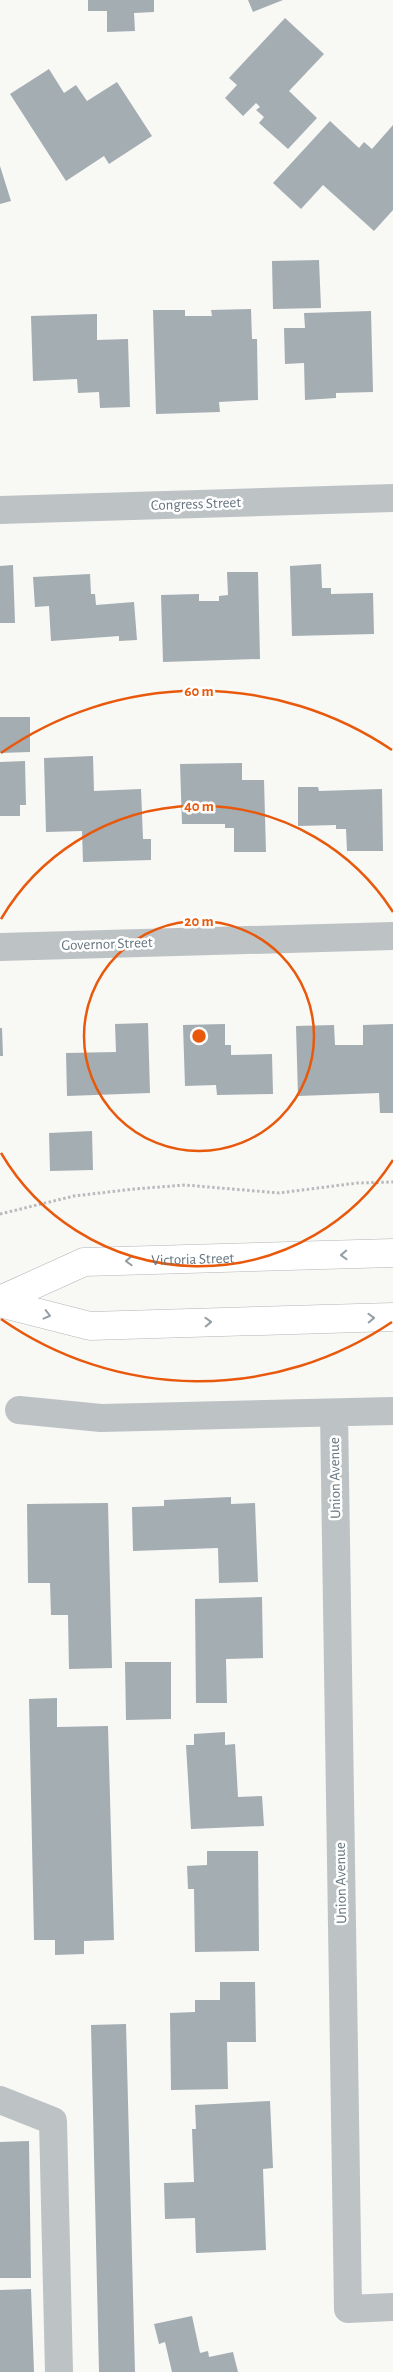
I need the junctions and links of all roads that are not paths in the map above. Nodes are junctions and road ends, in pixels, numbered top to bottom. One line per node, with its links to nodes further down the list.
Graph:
1 (393, 498): 2 (street, Congress Street)
2 (0, 510)
3 (393, 936): 4 (street, Governor Street)
4 (0, 947)
5 (393, 1253): 6 (main road, Victoria Street, one-way to 6)
6 (0, 1301): 7 (main road, Victoria Street, one-way to 7)
7 (393, 1317)
8 (18, 1410): 10 (street)
9 (393, 1411): 10 (street)
10 (334, 1413): 12 (street, Union Avenue)
11 (0, 2100): 13 (street)
12 (393, 2307)
13 (58, 2372)

